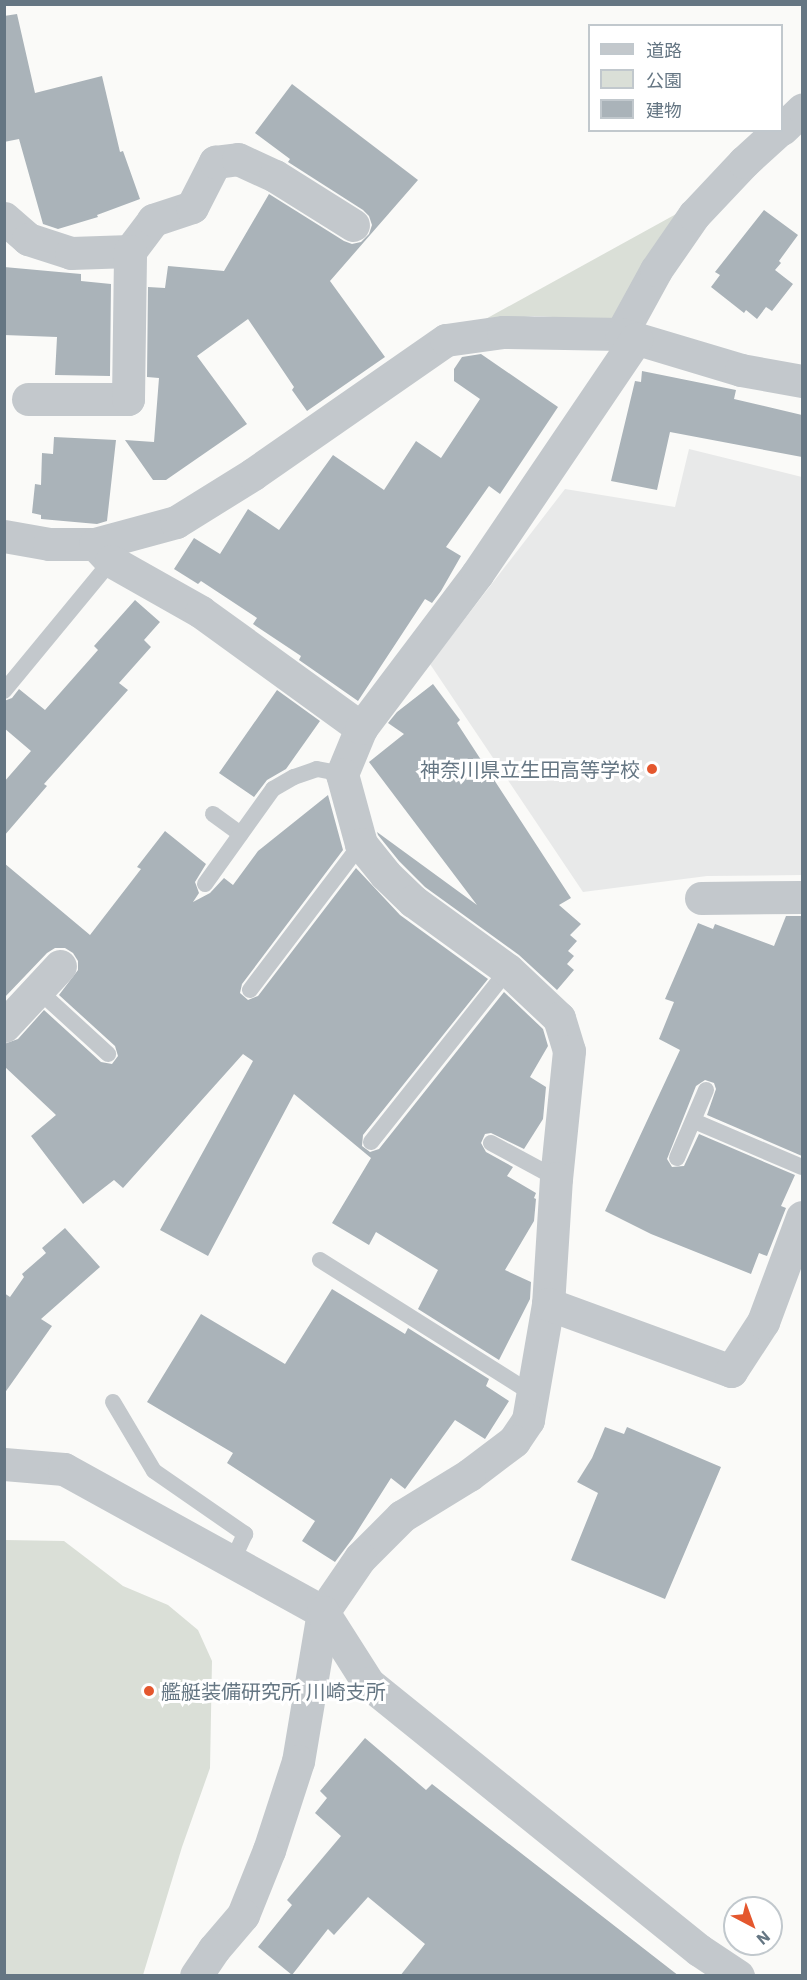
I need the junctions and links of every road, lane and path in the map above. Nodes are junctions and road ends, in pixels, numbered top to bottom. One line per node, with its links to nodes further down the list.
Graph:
1 (802, 110): 2 (street)
2 (783, 127)
3 (778, 132): 7 (street)
4 (4, 218): 6 (street)
5 (353, 225): 6 (street)
6 (130, 251): 9 (street)
7 (628, 336): 8 (street); 11 (street); 13 (street)
8 (802, 381)
9 (28, 399)
10 (4, 536): 11 (street)
11 (103, 552): 12 (lane); 13 (street)
12 (4, 691)
13 (361, 728): 14 (street)
14 (342, 774): 16 (lane); 17 (street)
15 (213, 814): 16 (lane)
16 (241, 834): 18 (lane)
17 (361, 844): 22 (street); 24 (lane)
18 (205, 884)
19 (802, 897): 20 (street)
20 (701, 898)
21 (60, 966): 23 (street)
22 (508, 970): 29 (lane); 33 (street)
23 (38, 990): 25 (street); 26 (lane)
24 (250, 990)
25 (4, 1026)
26 (108, 1054)
27 (706, 1090): 28 (lane)
28 (694, 1120): 31 (lane); 32 (lane)
29 (371, 1142)
30 (491, 1143): 33 (lane)
31 (677, 1158)
32 (802, 1167)
33 (556, 1178): 36 (street)
34 (802, 1217): 36 (street)
35 (320, 1260): 37 (lane)
36 (548, 1304): 37 (street)
37 (531, 1393): 41 (street)
38 (113, 1402): 40 (lane)
39 (4, 1464): 40 (street)
40 (232, 1562): 41 (street)
41 (322, 1612): 42 (street); 43 (street)
42 (196, 1976)
43 (738, 1976)

